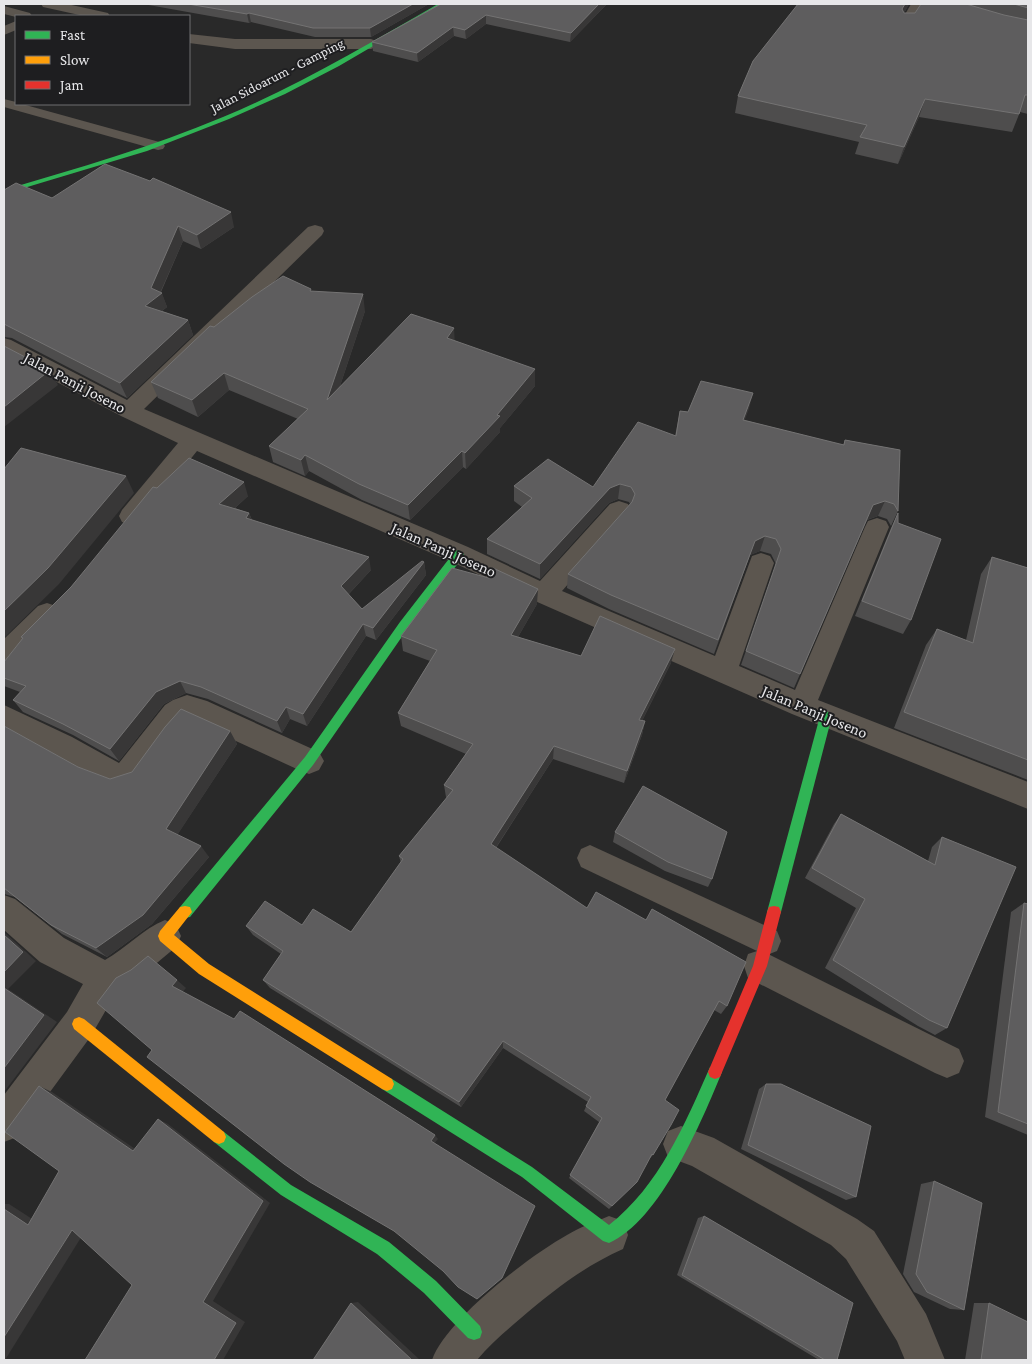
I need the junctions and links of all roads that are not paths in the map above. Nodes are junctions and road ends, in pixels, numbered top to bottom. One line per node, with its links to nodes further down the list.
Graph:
1 (48, 4): 6 (street)
2 (442, 4): 9 (street, Jalan Sidoarum - Gamping)
3 (917, 4): 7 (lane)
4 (4, 10): 5 (lane)
5 (22, 15)
6 (98, 15)
7 (905, 25)
8 (190, 39): 9 (street)
9 (371, 44): 11 (street, Jalan Sidoarum - Gamping)
10 (4, 103): 11 (lane)
11 (158, 146): 12 (street, Jalan Sidoarum - Gamping)
12 (4, 192)
13 (315, 231): 15 (street)
14 (4, 345): 15 (street, Jalan Panji Joseno)
15 (129, 411): 16 (street, Jalan Panji Joseno)
16 (193, 440): 19 (street); 20 (street, Jalan Panji Joseno)
17 (619, 510): 22 (street)
18 (877, 527): 26 (street)
19 (119, 531)
20 (459, 554): 22 (street, Jalan Panji Joseno); 29 (street)
21 (761, 563): 25 (street)
22 (544, 594): 25 (street, Jalan Panji Joseno)
23 (63, 598): 24 (street)
24 (4, 656)
25 (723, 672): 26 (street, Jalan Panji Joseno)
26 (802, 706): 27 (street, Jalan Panji Joseno)
27 (826, 716): 30 (street, Jalan Panji Joseno); 34 (street)
28 (4, 717): 29 (street)
29 (308, 761): 33 (street)
30 (1028, 796)
31 (590, 858): 34 (lane)
32 (4, 910): 35 (street)
33 (165, 936): 35 (street); 40 (street)
34 (764, 953): 37 (street); 39 (street)
35 (106, 977): 36 (street)
36 (79, 1024): 38 (street); 41 (street)
37 (947, 1061)
38 (4, 1124)
39 (681, 1144): 40 (street); 42 (street)
40 (609, 1235): 41 (street)
41 (463, 1346)
42 (925, 1360)

